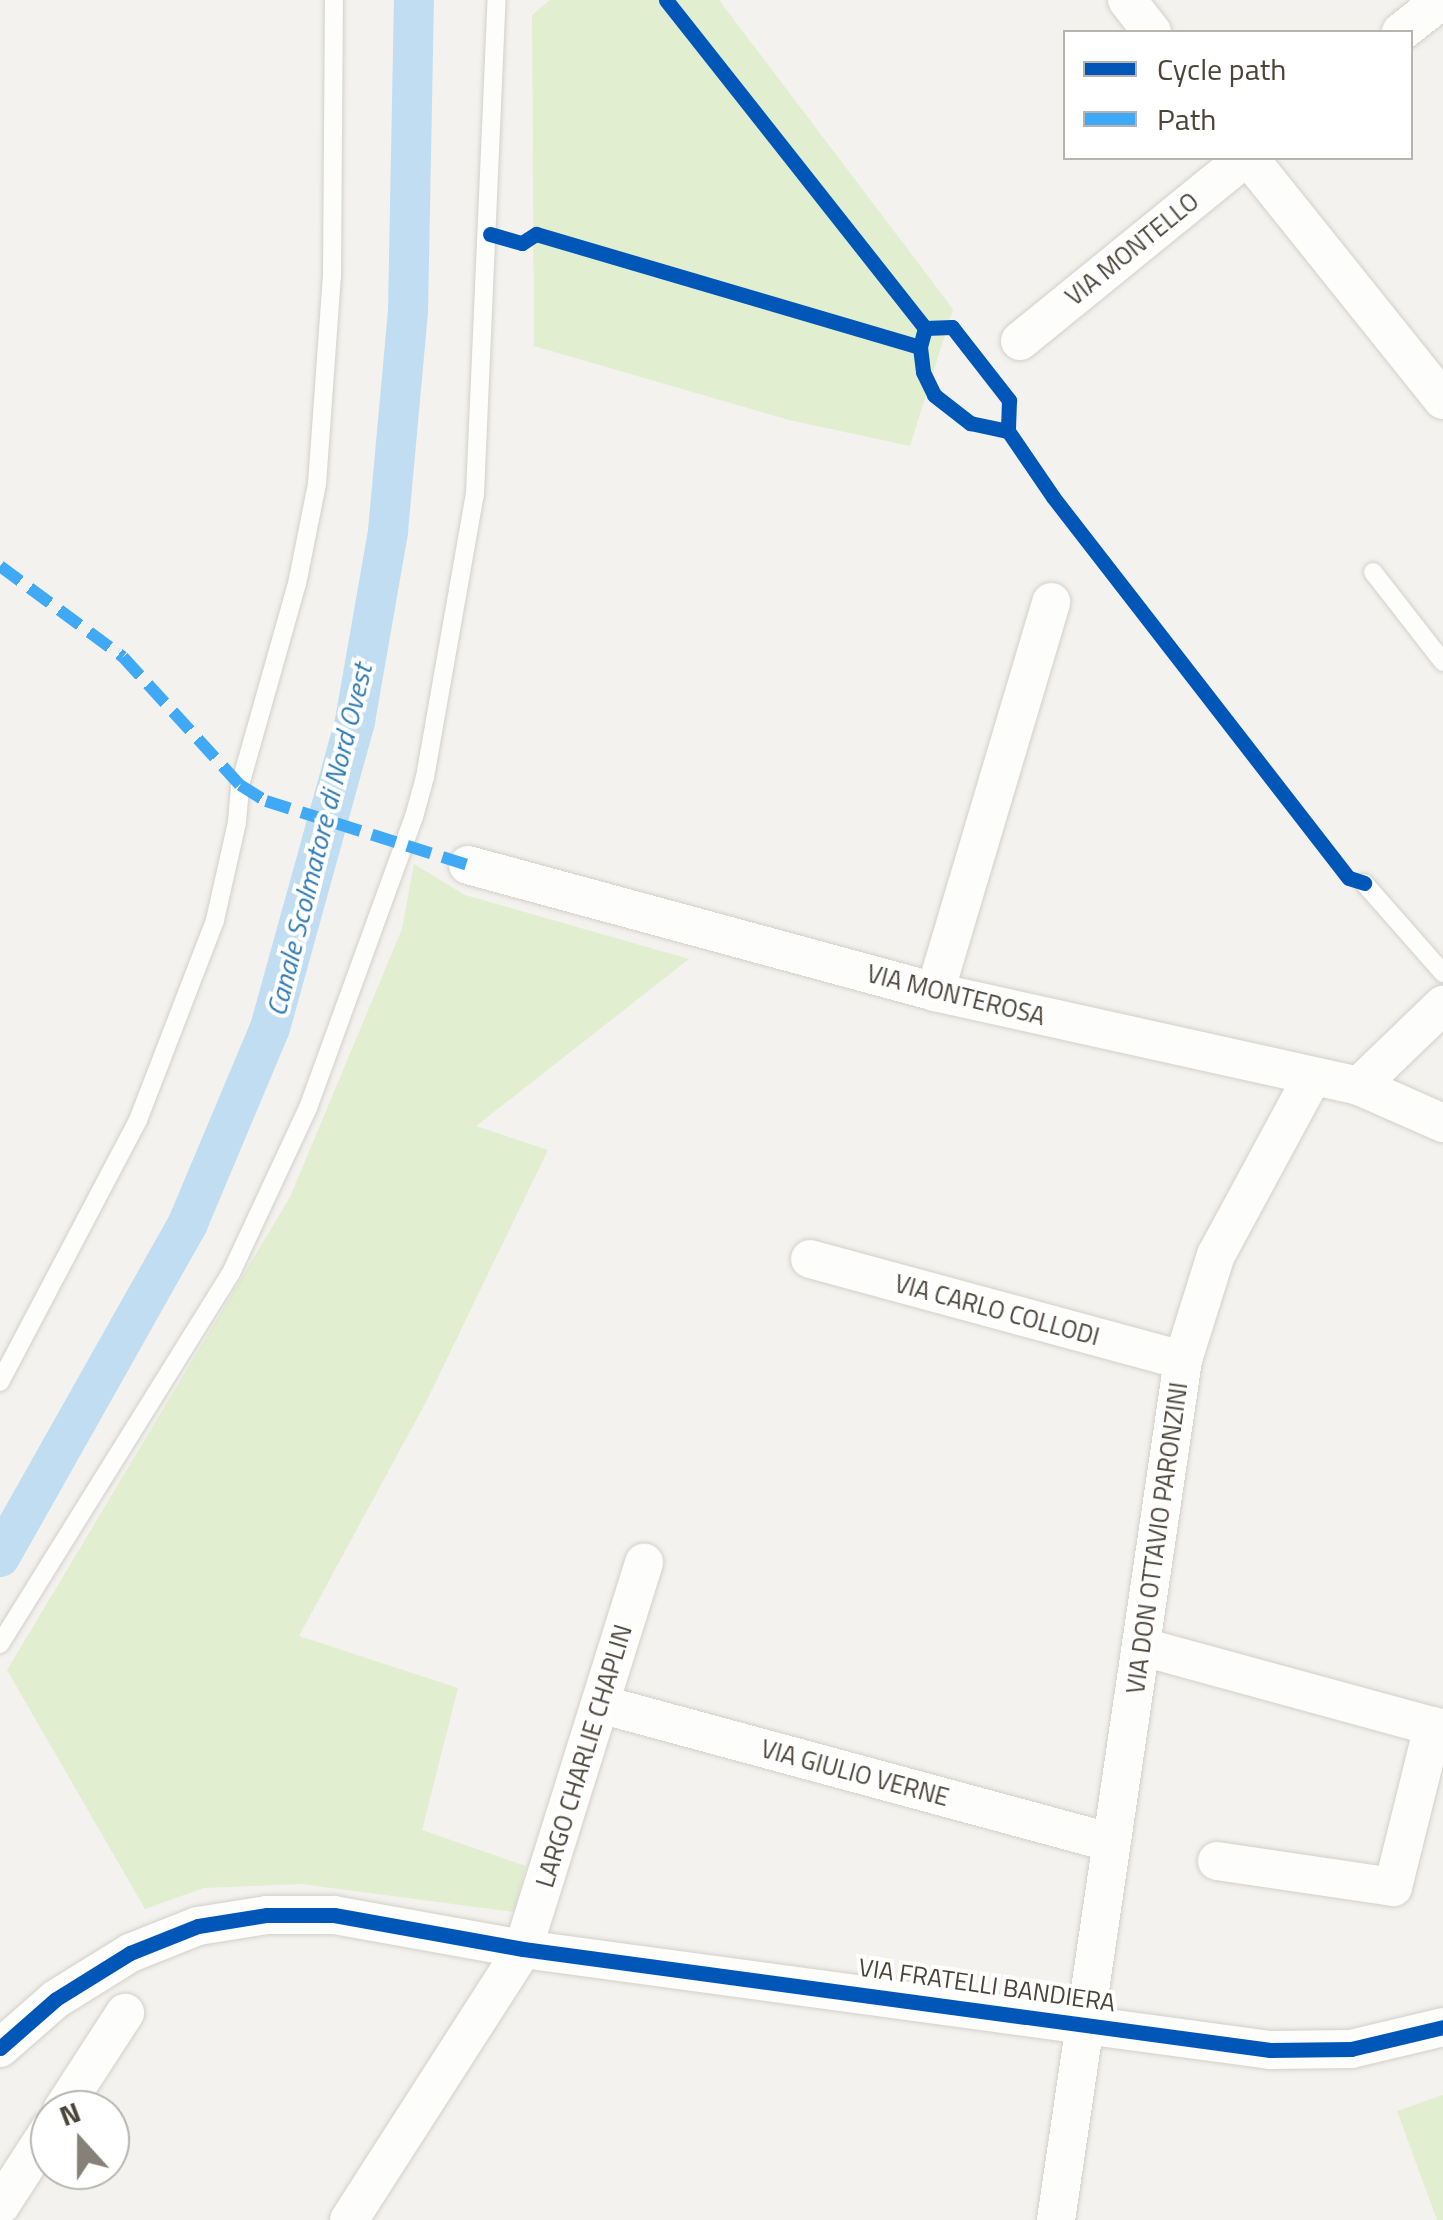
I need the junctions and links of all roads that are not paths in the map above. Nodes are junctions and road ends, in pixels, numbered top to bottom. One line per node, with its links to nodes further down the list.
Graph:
1 (334, 0): 24 (lane)
2 (498, 0): 26 (lane)
3 (1128, 0): 5 (street)
4 (1442, 0): 6 (street)
5 (1150, 30)
6 (1404, 30)
7 (1245, 160): 9 (street, VIA MONTELLO)
8 (1249, 160): 10 (street)
9 (1020, 341)
10 (1443, 400)
11 (1373, 572): 13 (lane)
12 (1051, 602): 17 (street)
13 (1443, 662)
14 (468, 865): 17 (street, VIA MONTEROSA)
15 (1364, 882): 16 (lane)
16 (1443, 973)
17 (936, 992): 19 (street, VIA MONTEROSA)
18 (1443, 1005): 20 (street)
19 (1311, 1079): 20 (street, VIA MONTEROSA); 23 (street, VIA DON OTTAVIO PARONZINI)
20 (1359, 1086): 21 (street, VIA MONTEROSA)
21 (1443, 1122)
22 (810, 1259): 23 (street, VIA CARLO COLLODI)
23 (1183, 1360): 27 (street, VIA DON OTTAVIO PARONZINI)
24 (0, 1382)
25 (644, 1562): 28 (street, LARGO CHARLIE CHAPLIN)
26 (0, 1644)
27 (1143, 1646): 29 (street); 30 (street, VIA DON OTTAVIO PARONZINI)
28 (600, 1704): 30 (street, VIA GIULIO VERNE); 32 (street, LARGO CHARLIE CHAPLIN)
29 (1438, 1727): 31 (street)
30 (1110, 1842): 34 (street, VIA DON OTTAVIO PARONZINI)
31 (1217, 1861)
32 (522, 1948): 34 (street, VIA FRATELLI BANDIERA); 36 (street, VIA FRATELLI BANDIERA); 40 (street, LARGO CHARLIE CHAPLIN)
33 (125, 2012): 37 (street)
34 (1082, 2022): 35 (street, VIA FRATELLI BANDIERA); 41 (street, VIA DON OTTAVIO PARONZINI)
35 (1443, 2026)
36 (0, 2048)
37 (75, 2090)
38 (30, 2159): 39 (street)
39 (0, 2206)
40 (349, 2220)
41 (1056, 2220)

